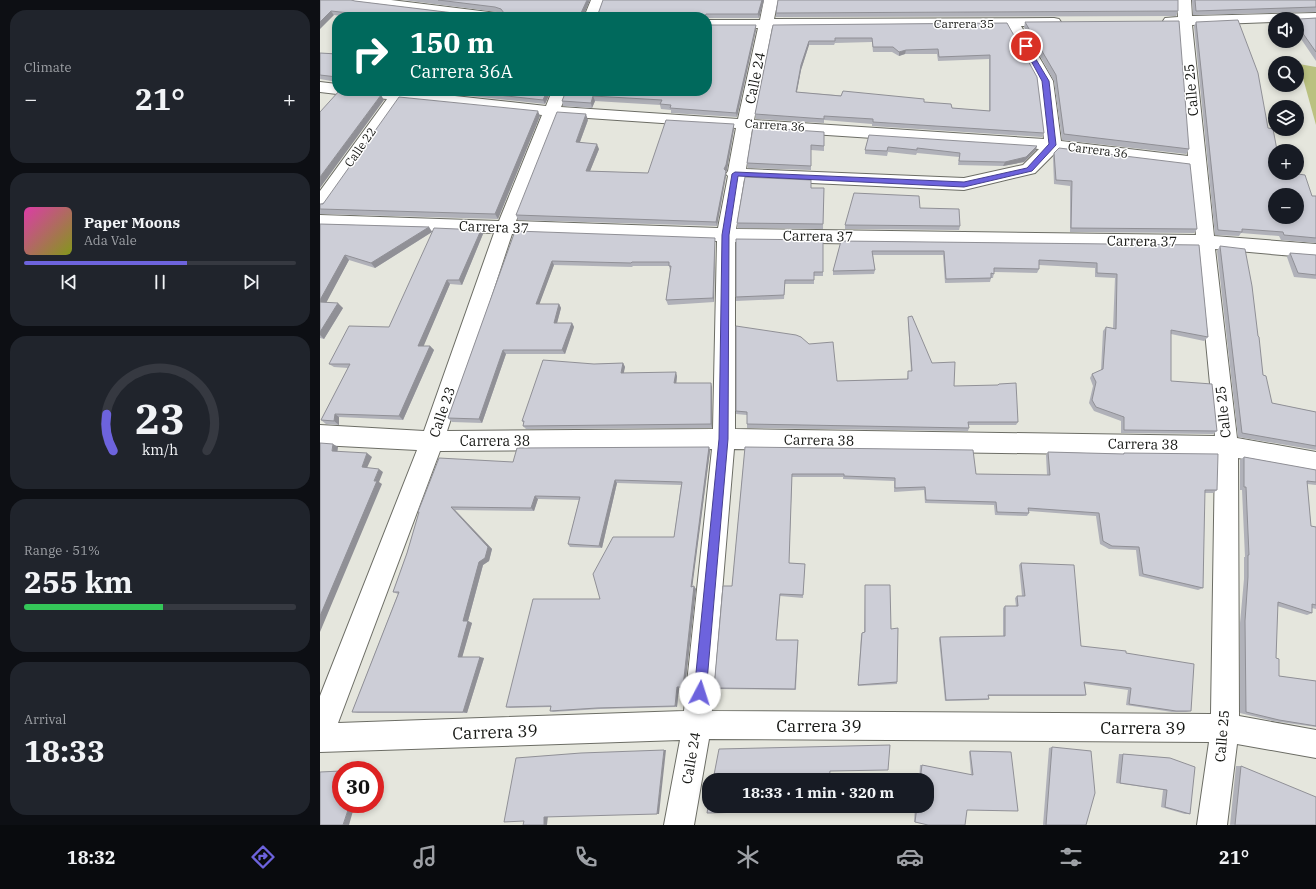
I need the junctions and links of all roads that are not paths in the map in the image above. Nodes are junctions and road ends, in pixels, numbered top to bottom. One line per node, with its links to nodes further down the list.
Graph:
1 (358, 0): 6 (street)
2 (483, 0): 7 (street)
3 (598, 0): 8 (street)
4 (772, 0): 15 (street, Calle 24)
5 (1184, 0): 10 (street, Calle 25)
6 (442, 12)
7 (470, 12)
8 (593, 12)
9 (1316, 17): 10 (street)
10 (1185, 21): 12 (street); 24 (street, Calle 25)
11 (1067, 22): 13 (street, Carrera 35)
12 (1153, 22)
13 (1012, 23): 15 (street, Carrera 35); 23 (street)
14 (712, 24): 15 (street, Carrera 35)
15 (767, 24): 22 (street, Calle 24)
16 (320, 87): 17 (street)
17 (332, 88)
18 (398, 96): 26 (street, Calle 22)
19 (417, 96): 21 (street, Carrera 36)
20 (558, 96): 21 (street, Calle 23)
21 (551, 111): 22 (street, Carrera 36); 28 (street, Calle 23)
22 (745, 123): 23 (street, Carrera 36); 25 (street, Calle 24)
23 (1053, 145): 24 (street, Carrera 36); 25 (street)
24 (1197, 163): 30 (street, Calle 25)
25 (735, 174): 29 (street, Calle 24)
26 (320, 204)
27 (320, 221): 28 (street, Carrera 37)
28 (505, 227): 29 (street, Carrera 37); 34 (street, Calle 23)
29 (726, 235): 30 (street, Carrera 37); 33 (street, Calle 24)
30 (1205, 242): 31 (street, Carrera 37); 35 (street, Calle 25)
31 (1316, 251)
32 (320, 435): 34 (street, Carrera 38)
33 (724, 439): 34 (street, Carrera 38); 35 (street, Carrera 38); 37 (street, Calle 24)
34 (432, 441): 39 (street, Calle 23)
35 (1227, 446): 36 (street, Carrera 38); 38 (street, Calle 25)
36 (1316, 462)
37 (697, 725): 38 (street, Carrera 39); 40 (street, Carrera 39); 42 (street, Calle 24)
38 (1225, 728): 41 (street, Carrera 39); 43 (street, Calle 25)
39 (320, 732)
40 (320, 738)
41 (1316, 744)
42 (679, 825)
43 (1212, 825)

